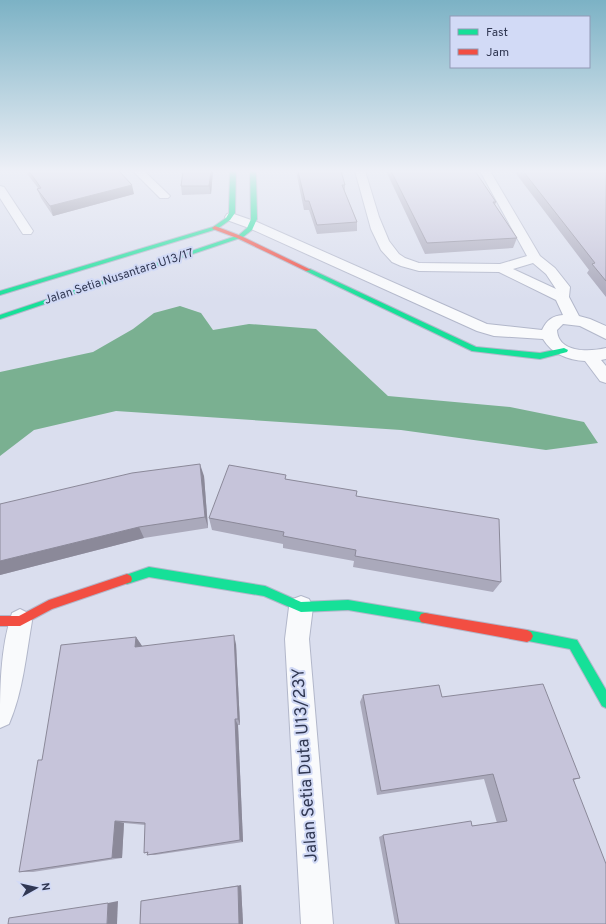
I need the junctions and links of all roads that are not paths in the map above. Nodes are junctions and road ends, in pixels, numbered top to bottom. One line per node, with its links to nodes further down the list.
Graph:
1 (16, 214): 8 (street)
2 (254, 214): 6 (main road)
3 (373, 214): 11 (street)
4 (510, 214): 10 (street)
5 (231, 217): 6 (street); 7 (main road, Jalan Setia Nusantara U13/17)
6 (253, 224): 9 (main road); 17 (street)
7 (215, 228): 9 (main road); 12 (main road, Jalan Setia Nusantara U13/17)
8 (27, 231)
9 (239, 237): 14 (main road, Jalan Setia Nusantara U13/17); 18 (main road)
10 (535, 258): 11 (street); 13 (street)
11 (502, 268): 13 (street)
12 (0, 293)
13 (562, 297): 15 (street)
14 (0, 317)
15 (573, 319): 16 (street); 17 (street)
16 (606, 333)
17 (549, 335): 18 (street)
18 (564, 350): 20 (street)
19 (606, 353): 20 (street)
20 (590, 357): 21 (street)
21 (606, 377)
22 (301, 607): 23 (main road); 24 (main road); 26 (street, Jalan Setia Duta U13/23Y)
23 (10, 621): 25 (street)
24 (606, 702)
25 (0, 714)
26 (317, 924)

